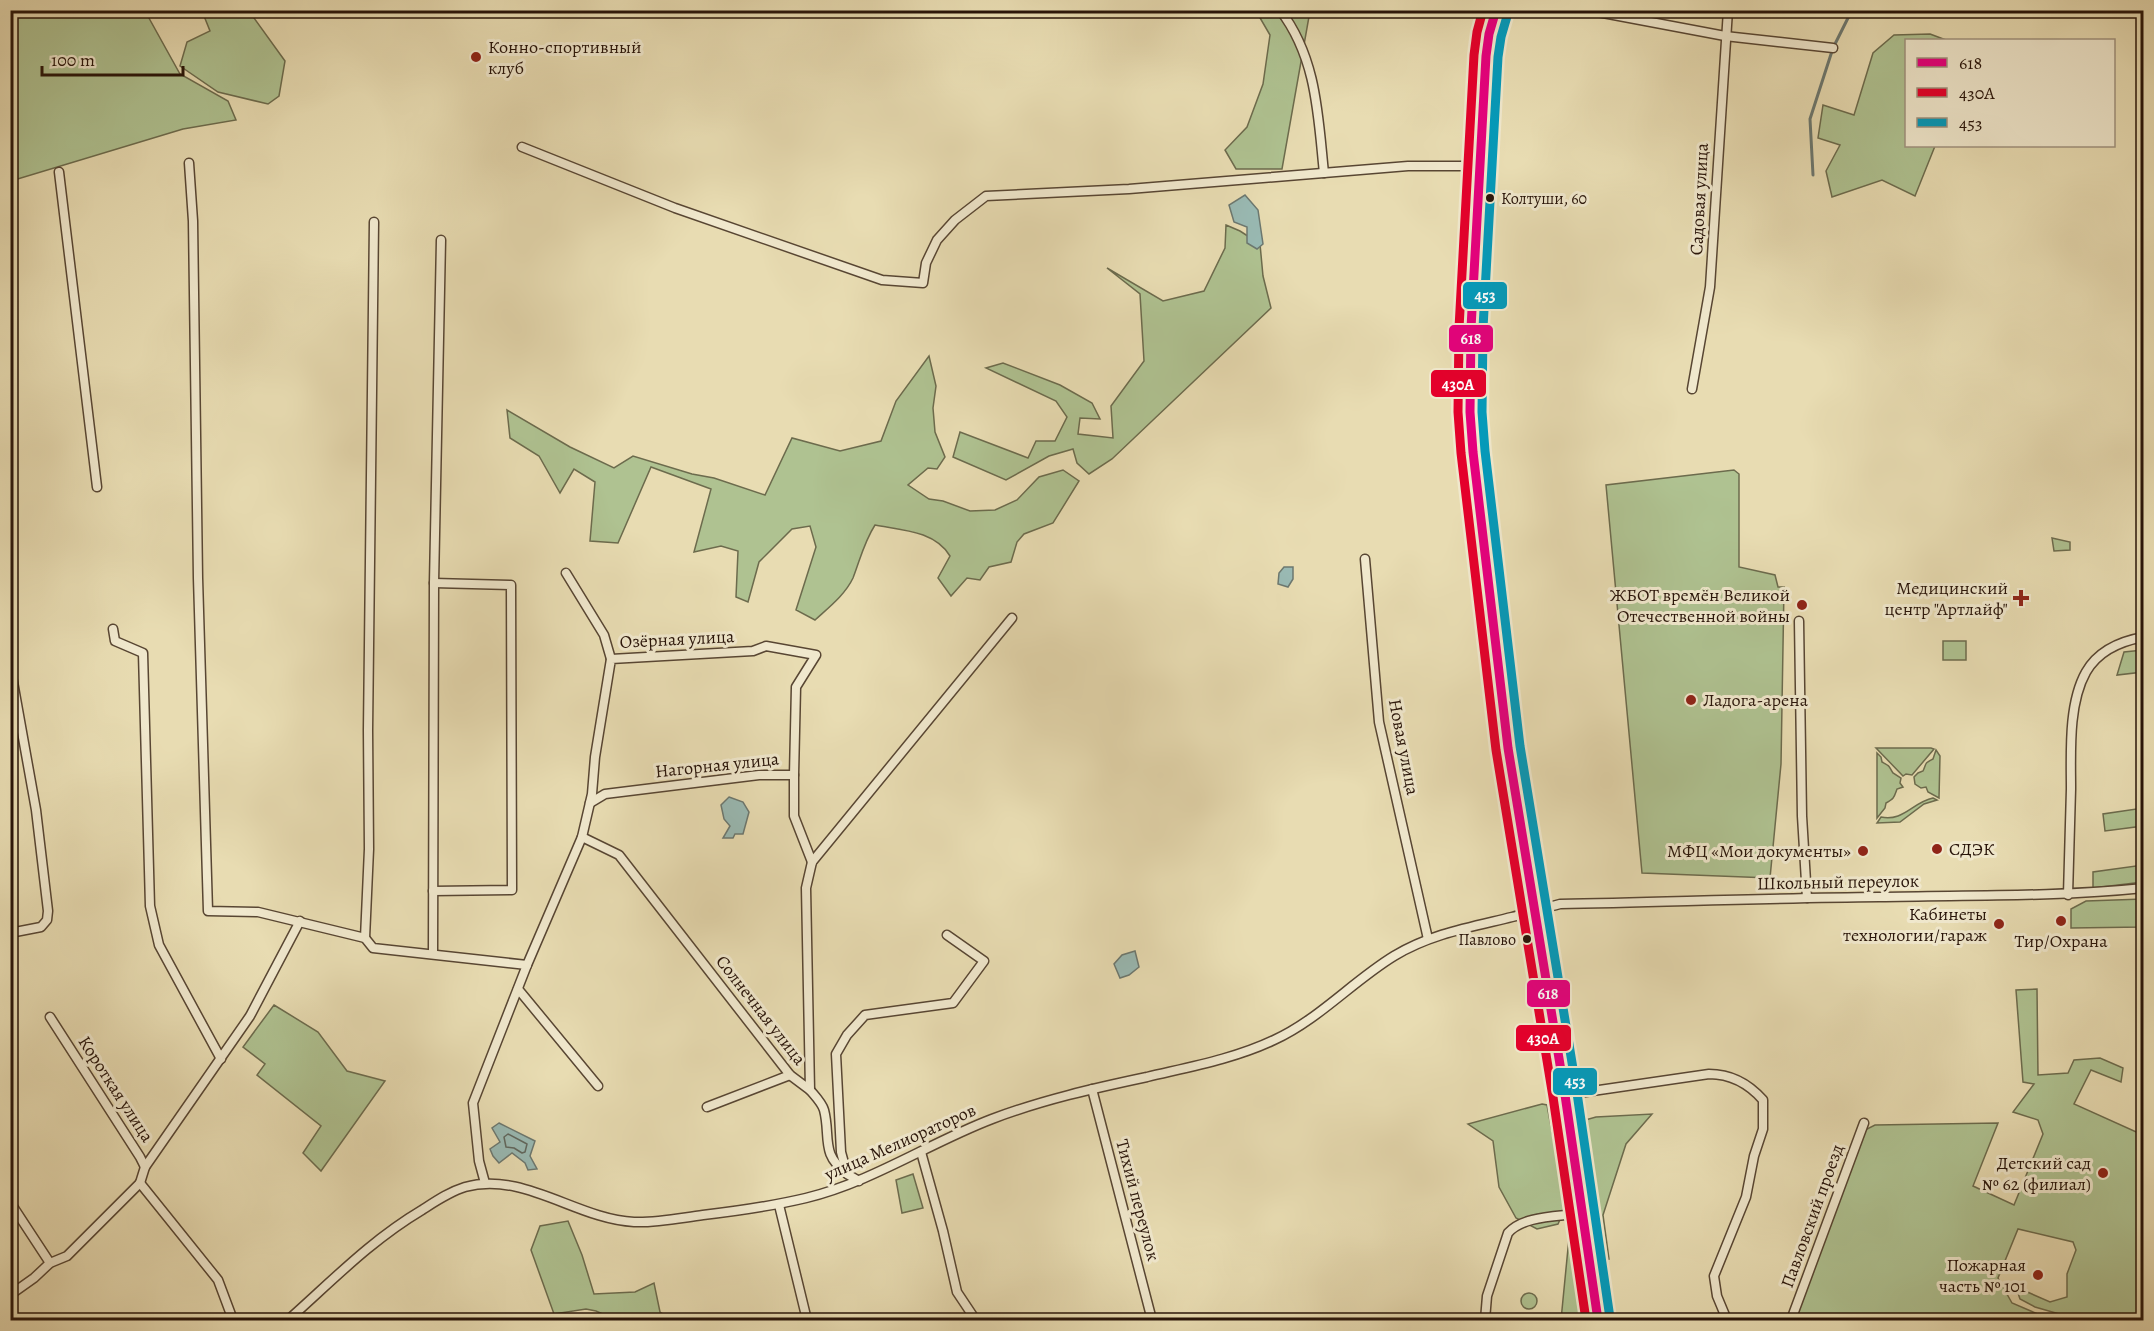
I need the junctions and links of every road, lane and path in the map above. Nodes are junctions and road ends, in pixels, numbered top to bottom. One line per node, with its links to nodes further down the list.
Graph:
1 (1280, 10): 11 (street)
2 (1496, 10): 9 (main road)
3 (1587, 10): 5 (street)
4 (1728, 10): 5 (street, Садовая улица)
5 (1725, 36): 6 (street); 14 (street, Садовая улица)
6 (1833, 48)
7 (522, 147): 11 (street)
8 (189, 164): 34 (street)
9 (1480, 166): 11 (street); 33 (main road)
10 (59, 172): 15 (street)
11 (1324, 173)
12 (374, 222): 37 (street)
13 (441, 240): 18 (street)
14 (1692, 389)
15 (97, 487)
16 (1365, 560): 38 (street, Новая улица)
17 (566, 573): 23 (street)
18 (434, 583): 30 (street); 30 (street)
19 (1012, 618): 28 (street)
20 (1799, 621): 32 (street)
21 (113, 629): 43 (street)
22 (2144, 637): 31 (street)
23 (611, 659): 25 (street, Озёрная улица); 26 (street, Озёрная улица)
24 (10, 665): 35 (street)
25 (794, 775): 26 (street, Нагорная улица); 28 (street, Нагорная улица)
26 (590, 803): 27 (street, Озёрная улица)
27 (582, 837): 40 (street, Озёрная улица); 44 (street, Солнечная улица)
28 (812, 862): 47 (street, Солнечная улица)
29 (2144, 888): 31 (street, Школьный переулок)
30 (433, 891): 39 (street)
31 (2068, 895): 32 (street, Школьный переулок)
32 (1807, 898): 33 (street, Школьный переулок)
33 (1534, 910): 38 (street, улица Мелиораторов); 48 (main road)
34 (300, 921): 37 (street); 43 (street)
35 (10, 933)
36 (947, 936): 53 (street)
37 (365, 938): 39 (street)
38 (1428, 939): 46 (street, улица Мелиораторов)
39 (432, 954): 40 (street)
40 (527, 965): 41 (street, Озёрная улица)
41 (519, 989): 45 (street); 56 (street, Озёрная улица)
42 (50, 1017): 52 (street, Короткая улица)
43 (221, 1059): 52 (street)
44 (790, 1075): 47 (street, Солнечная улица); 49 (street)
45 (598, 1086)
46 (1092, 1089): 51 (street, улица Мелиораторов); 66 (street, Тихий переулок)
47 (810, 1090): 53 (street)
48 (1565, 1095): 59 (main road); 69 (street)
49 (707, 1107)
50 (1864, 1123): 70 (street, Павловский проезд)
51 (921, 1152): 54 (street, улица Мелиораторов); 62 (street)
52 (145, 1167): 55 (street, Короткая улица)
53 (847, 1174): 54 (street)
54 (859, 1181): 58 (street, улица Мелиораторов)
55 (140, 1183): 60 (street); 63 (street)
56 (485, 1183): 58 (street, улица Мелиораторов); 64 (street, улица Мелиораторов)
57 (10, 1202): 60 (street)
58 (779, 1205): 65 (street)
59 (1582, 1213): 67 (street); 68 (main road)
60 (50, 1263): 61 (street)
61 (10, 1295)
62 (975, 1319)
63 (233, 1320)
64 (288, 1320)
65 (807, 1320)
66 (1152, 1320)
67 (1485, 1320)
68 (1598, 1320)
69 (1727, 1320)
70 (1791, 1320)

